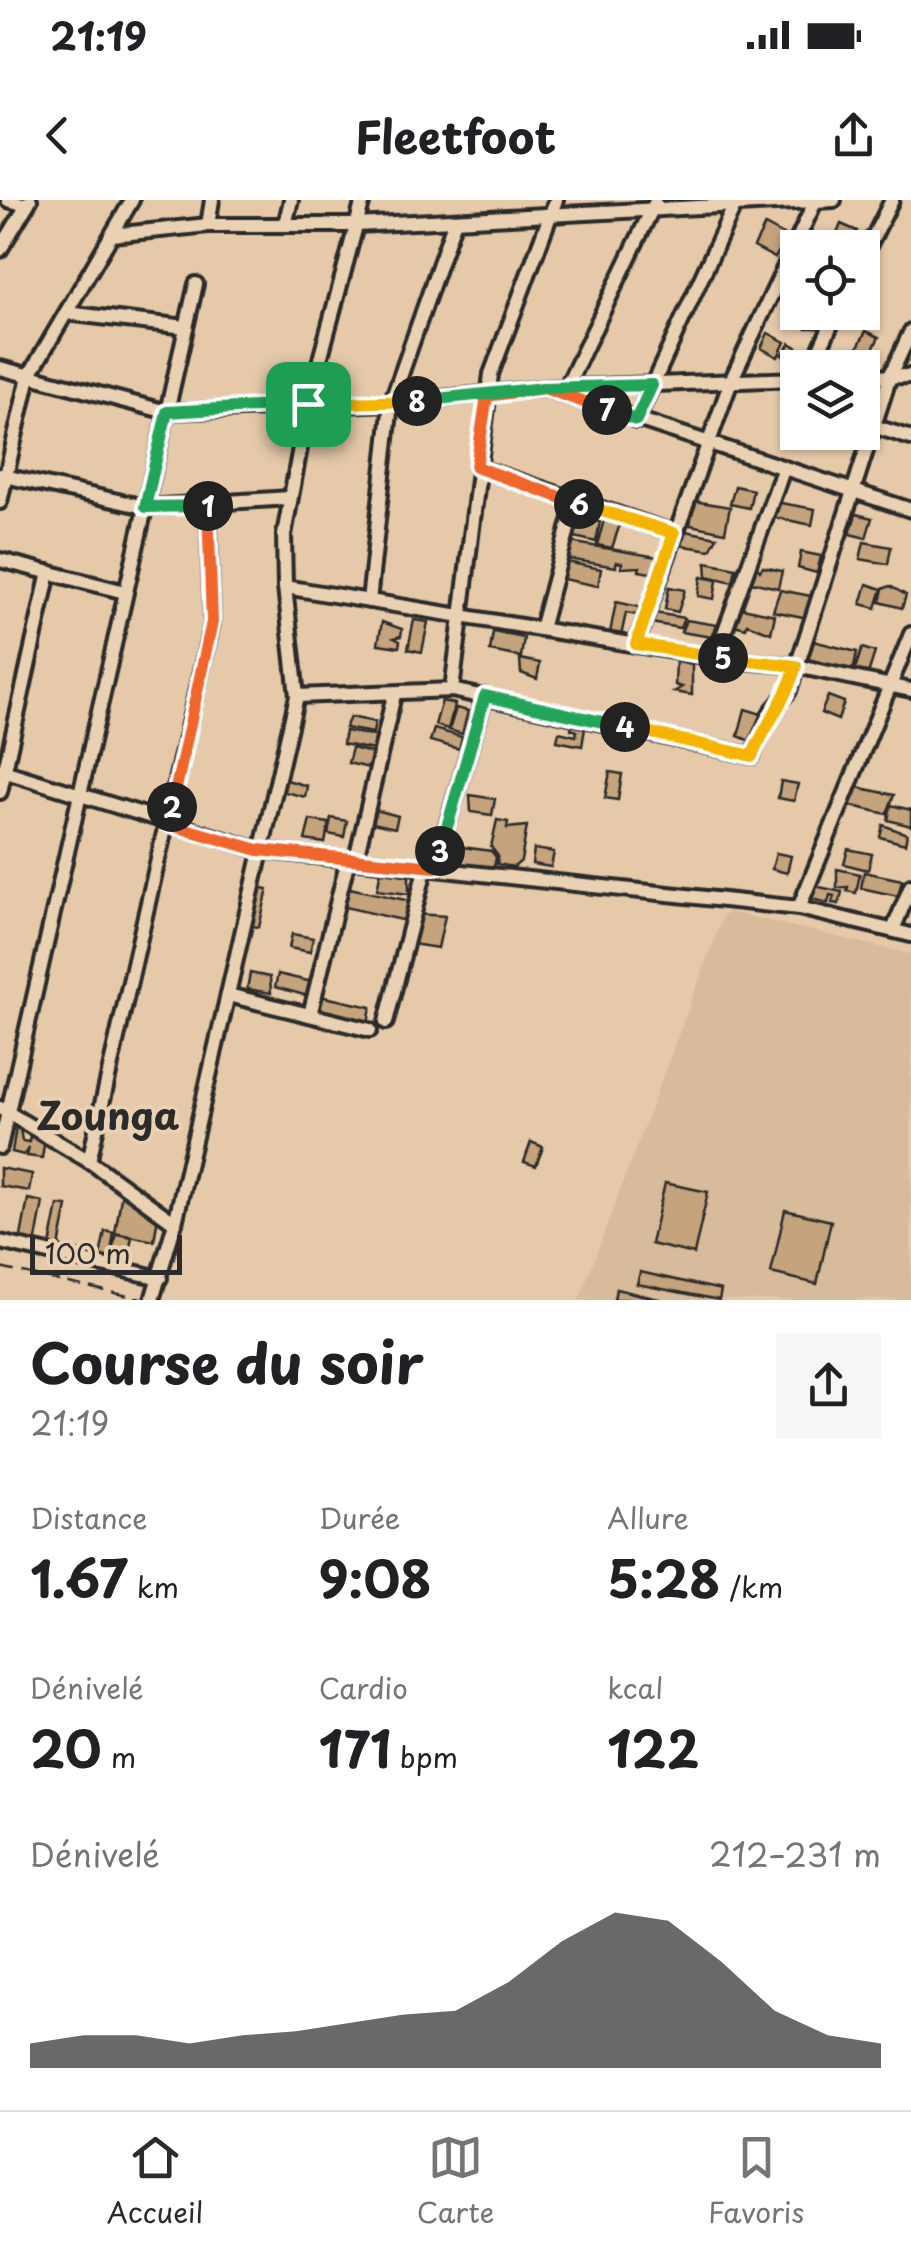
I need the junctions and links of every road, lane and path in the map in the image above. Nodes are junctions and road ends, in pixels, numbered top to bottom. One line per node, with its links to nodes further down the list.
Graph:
1 (8, 200): 11 (street)
2 (132, 200): 19 (street)
3 (212, 200): 15 (street)
4 (291, 200): 16 (street)
5 (363, 200): 17 (street)
6 (556, 200): 13 (street)
7 (816, 200): 8 (street); 10 (street); 31 (street)
8 (834, 200)
9 (892, 200): 18 (street)
10 (736, 202): 12 (street); 32 (street)
11 (29, 203): 20 (street)
12 (654, 204): 13 (street); 33 (street)
13 (550, 215): 14 (street); 34 (street)
14 (455, 220): 17 (street); 35 (street)
15 (208, 225): 16 (street); 19 (street)
16 (286, 225): 17 (street)
17 (356, 225): 36 (street)
18 (877, 230)
19 (112, 235): 22 (street)
20 (0, 250)
21 (196, 284): 23 (street)
22 (66, 313): 23 (street); 26 (street)
23 (186, 327): 38 (street)
24 (911, 331): 28 (street)
25 (0, 368): 26 (street)
26 (29, 376): 38 (street); 46 (street)
27 (880, 376): 28 (street)
28 (890, 376): 29 (street); 37 (street)
29 (911, 376)
30 (780, 380): 31 (street)
31 (730, 381): 32 (street); 42 (street)
32 (652, 385): 33 (street); 39 (street)
33 (564, 391): 34 (street); 39 (street)
34 (487, 396): 35 (street); 44 (street)
35 (391, 403): 36 (street); 59 (street)
36 (308, 404): 38 (street); 48 (street)
37 (880, 407)
38 (167, 412): 52 (street)
39 (636, 420): 42 (street)
40 (880, 428): 41 (street)
41 (911, 438)
42 (706, 445): 45 (street); 54 (street)
43 (866, 450): 47 (street)
44 (476, 467): 51 (street); 60 (street)
45 (783, 470): 47 (street); 64 (street)
46 (3, 476): 49 (street); 52 (street)
47 (853, 492): 53 (street); 65 (street)
48 (290, 498): 50 (street); 57 (street)
49 (0, 502)
50 (208, 503): 52 (street); 75 (street)
51 (575, 503): 54 (street); 61 (street)
52 (145, 507): 58 (street)
53 (911, 510)
54 (674, 533): 63 (street)
55 (0, 560): 56 (street)
56 (49, 572): 58 (street); 72 (street)
57 (285, 587): 59 (street); 70 (street)
58 (126, 592): 74 (street)
59 (369, 601): 60 (street)
60 (459, 616): 61 (street); 67 (street)
61 (540, 629): 63 (street)
62 (911, 634): 66 (street)
63 (636, 644): 64 (street)
64 (716, 658): 65 (street)
65 (796, 666): 66 (street); 71 (street)
66 (891, 686): 68 (street); 80 (street)
67 (452, 690): 69 (street); 71 (street)
68 (911, 690)
69 (394, 695): 70 (street); 77 (street)
70 (297, 696): 76 (street)
71 (485, 696): 78 (street)
72 (2, 771): 73 (street); 74 (street)
73 (0, 792)
74 (79, 795): 75 (street); 87 (street)
75 (168, 824): 76 (street); 89 (street)
76 (258, 850): 77 (street); 83 (street)
77 (352, 859): 78 (street); 84 (street)
78 (430, 866): 80 (street); 85 (street)
79 (911, 886): 81 (street)
80 (799, 908): 81 (street)
81 (893, 930): 82 (street)
82 (911, 934)
83 (228, 995): 84 (street); 90 (street)
84 (310, 1015): 86 (street)
85 (386, 1022)
86 (370, 1030)
87 (4, 1109): 88 (street); 89 (street)
88 (0, 1147)
89 (89, 1162): 90 (street)
90 (175, 1224): 92 (street)
91 (0, 1242): 92 (street)
92 (160, 1278): 93 (street)
93 (152, 1300)

